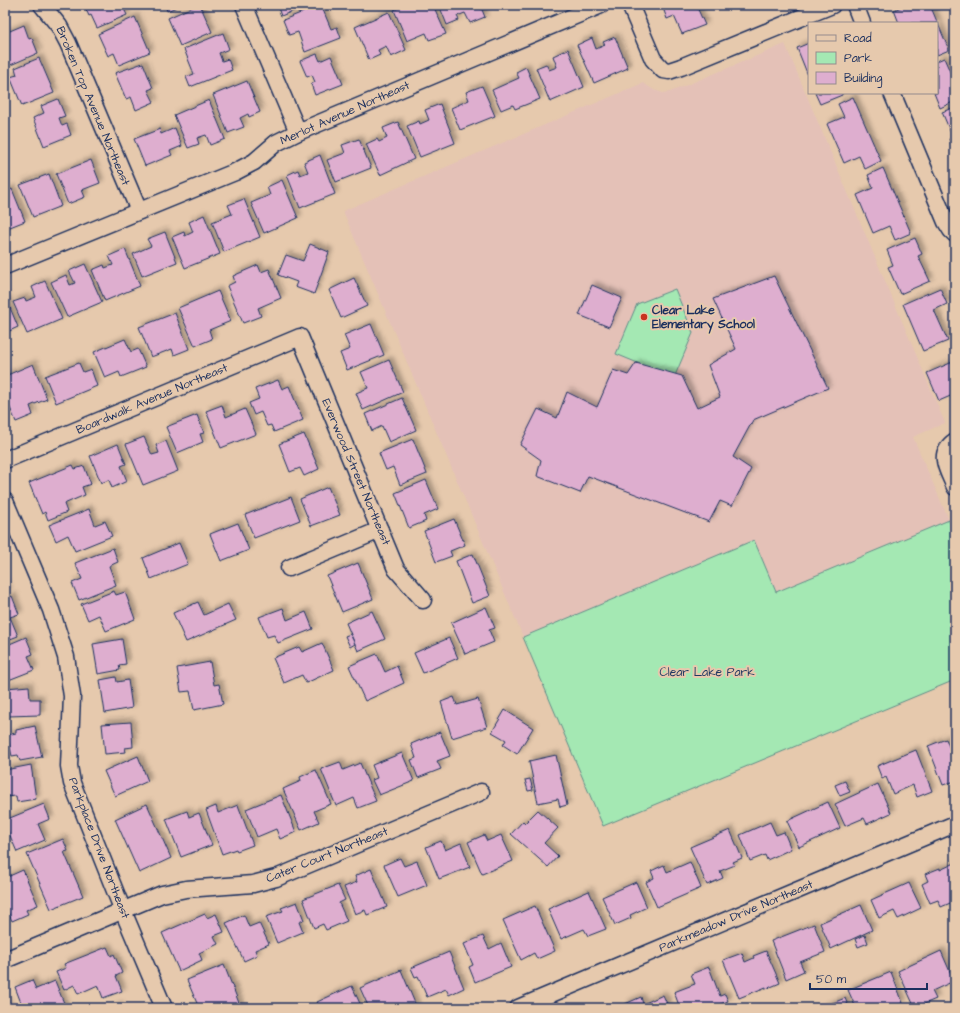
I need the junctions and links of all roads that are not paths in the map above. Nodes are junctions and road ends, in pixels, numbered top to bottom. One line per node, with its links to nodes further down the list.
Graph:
1 (42, 5): 10 (street, Broken Top Avenue Northeast)
2 (244, 5): 9 (street)
3 (601, 5): 9 (street, Merlot Avenue Northeast)
4 (630, 5): 5 (street)
5 (832, 5)
6 (855, 5): 7 (street)
7 (862, 22)
8 (892, 94): 11 (street)
9 (298, 132): 10 (street, Merlot Avenue Northeast)
10 (139, 211): 12 (street, Merlot Avenue Northeast)
11 (955, 234)
12 (5, 266)
13 (300, 338): 15 (street, Boardwalk Avenue Northeast); 18 (street, Everwood Street Northeast)
14 (950, 446): 16 (street)
15 (5, 460)
16 (955, 487)
17 (5, 501): 23 (street, Parkplace Drive Northeast)
18 (380, 530): 19 (street); 20 (street, Everwood Street Northeast)
19 (288, 568)
20 (423, 600)
21 (481, 792): 23 (street, Cater Court Northeast)
22 (955, 824): 26 (street, Parkmeadow Drive Northeast)
23 (123, 911): 24 (street, Cater Court Northeast); 25 (street, Parkplace Drive Northeast)
24 (5, 960)
25 (164, 1008)
26 (518, 1008)

